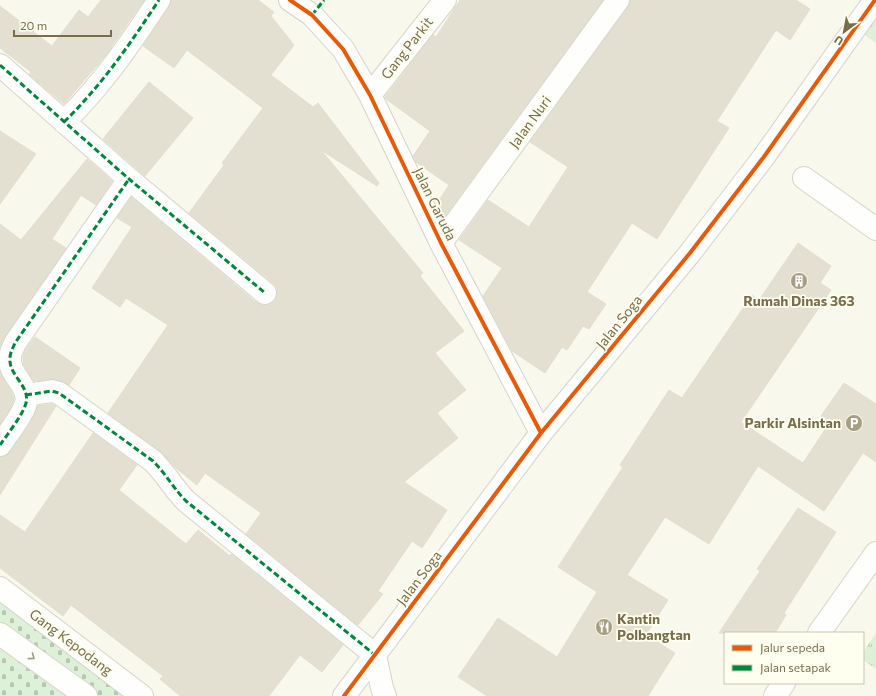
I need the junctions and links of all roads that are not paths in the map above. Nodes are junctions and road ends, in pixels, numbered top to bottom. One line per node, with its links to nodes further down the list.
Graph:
1 (159, 0): 9 (street)
2 (290, 0): 6 (street, Jalan Garuda)
3 (445, 0): 8 (street, Gang Parkit)
4 (618, 0): 13 (street, Jalan Nuri)
5 (875, 0): 16 (street, Jalan Soga)
6 (318, 7): 8 (street, Jalan Garuda)
7 (0, 65): 9 (street)
8 (370, 95): 13 (street, Jalan Garuda)
9 (64, 122): 11 (street)
10 (804, 178): 12 (street)
11 (129, 179): 14 (street); 15 (street)
12 (876, 229)
13 (441, 243): 16 (street, Jalan Garuda)
14 (265, 293)
15 (26, 395): 17 (street); 22 (street)
16 (541, 433): 22 (street, Jalan Soga)
17 (0, 446)
18 (876, 553): 20 (street)
19 (0, 588): 25 (street, Gang Kepodang)
20 (820, 632)
21 (0, 634): 24 (street, one-way to 24)
22 (375, 655): 26 (street); 27 (street)
23 (783, 684): 28 (street)
24 (86, 696)
25 (142, 696)
26 (344, 696)
27 (385, 696)
28 (775, 696)

